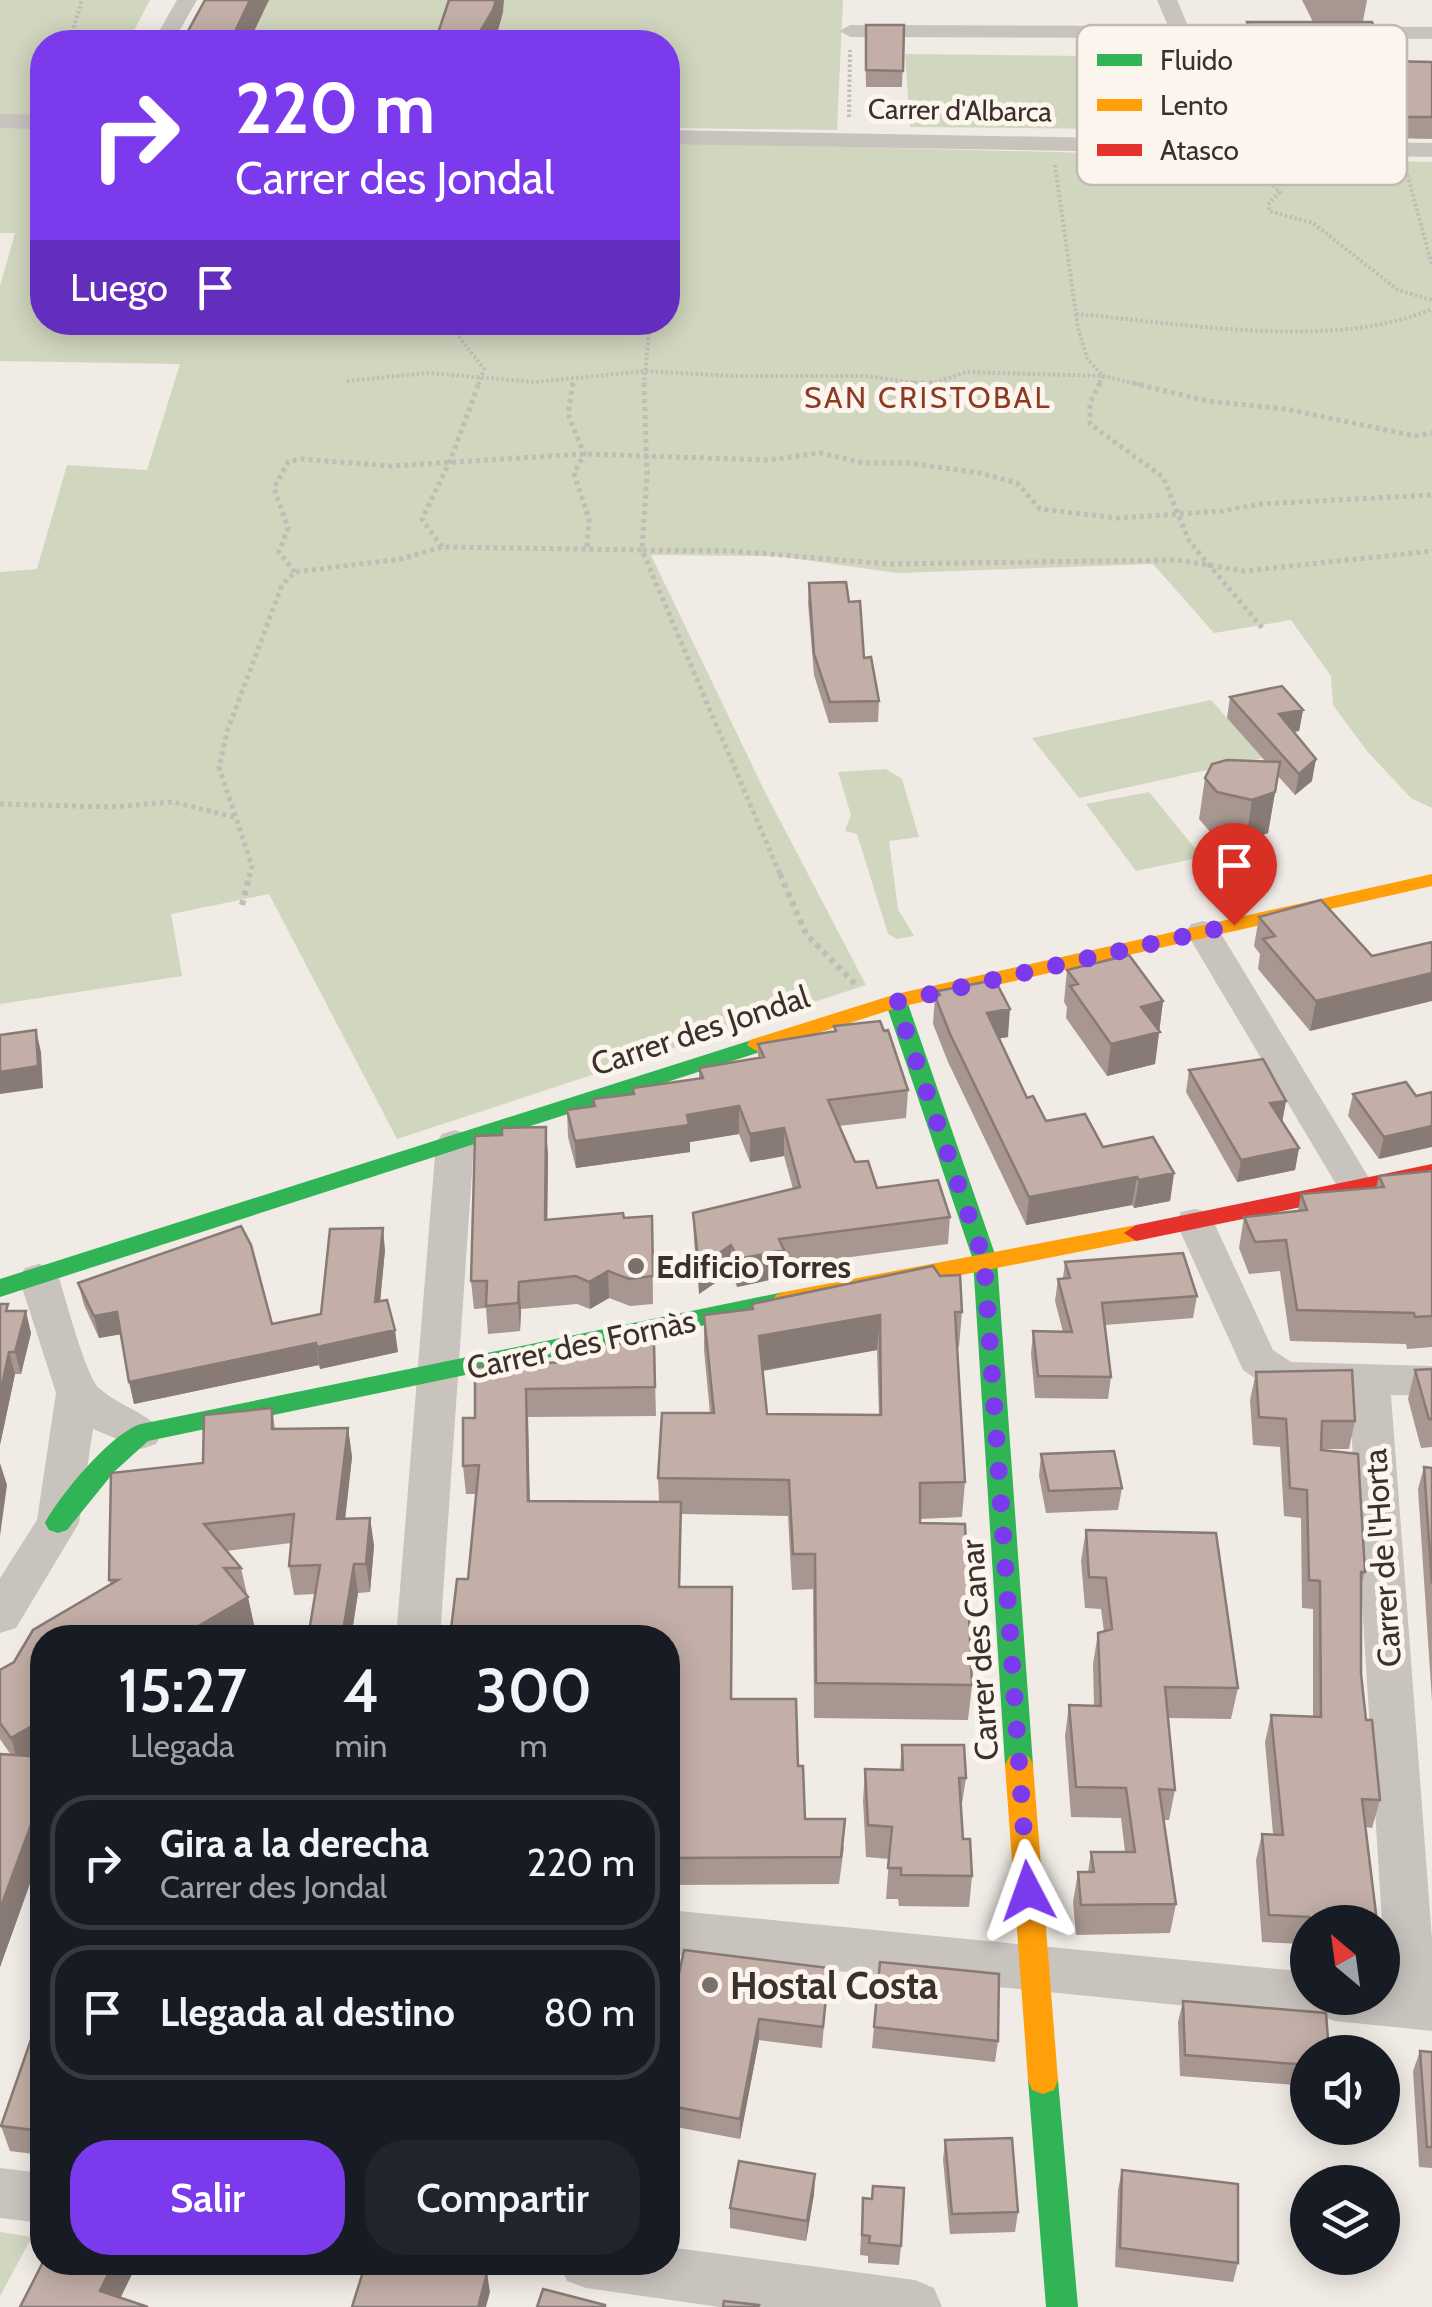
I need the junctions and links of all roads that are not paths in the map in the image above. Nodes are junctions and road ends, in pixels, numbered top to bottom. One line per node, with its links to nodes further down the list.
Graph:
1 (186, 0): 4 (street)
2 (1167, 0): 3 (street)
3 (1178, 25)
4 (170, 30)
5 (850, 31): 6 (street)
6 (1077, 32)
7 (0, 121): 8 (street)
8 (30, 122)
9 (680, 137): 10 (street, Carrer d'Albarca)
10 (1077, 142)
11 (1432, 880): 12 (street, Carrer des Jondal)
12 (1203, 932): 13 (street, Carrer des Jondal); 16 (street)
13 (886, 1004): 14 (street, Carrer des Jondal); 18 (street, Carrer des Canar)
14 (454, 1144): 19 (street, Carrer des Jondal); 21 (street)
15 (1432, 1172): 16 (street, Carrer des Fornàs)
16 (1356, 1187): 17 (street, Carrer des Fornàs)
17 (1195, 1222): 18 (street, Carrer des Fornàs); 22 (street)
18 (984, 1260): 21 (street, Carrer des Fornàs); 30 (street, Carrer des Canar)
19 (39, 1278): 20 (street, Carrer des Jondal); 24 (street)
20 (0, 1288)
21 (436, 1374): 25 (street, Carrer des Fornàs); 28 (street)
22 (1369, 1379): 23 (street); 32 (street, Carrer de l'Horta)
23 (1432, 1381)
24 (77, 1393): 25 (street); 26 (street)
25 (141, 1433): 26 (street)
26 (58, 1523): 27 (street)
27 (0, 1615)
28 (419, 1625)
29 (680, 1933): 30 (street)
30 (1033, 1967): 31 (street); 38 (street, Carrer des Canar)
31 (1290, 1993)
32 (1422, 2006)
33 (0, 2193): 34 (street)
34 (30, 2197)
35 (628, 2275): 36 (street)
36 (679, 2291): 37 (street)
37 (914, 2307)
38 (1062, 2307)

